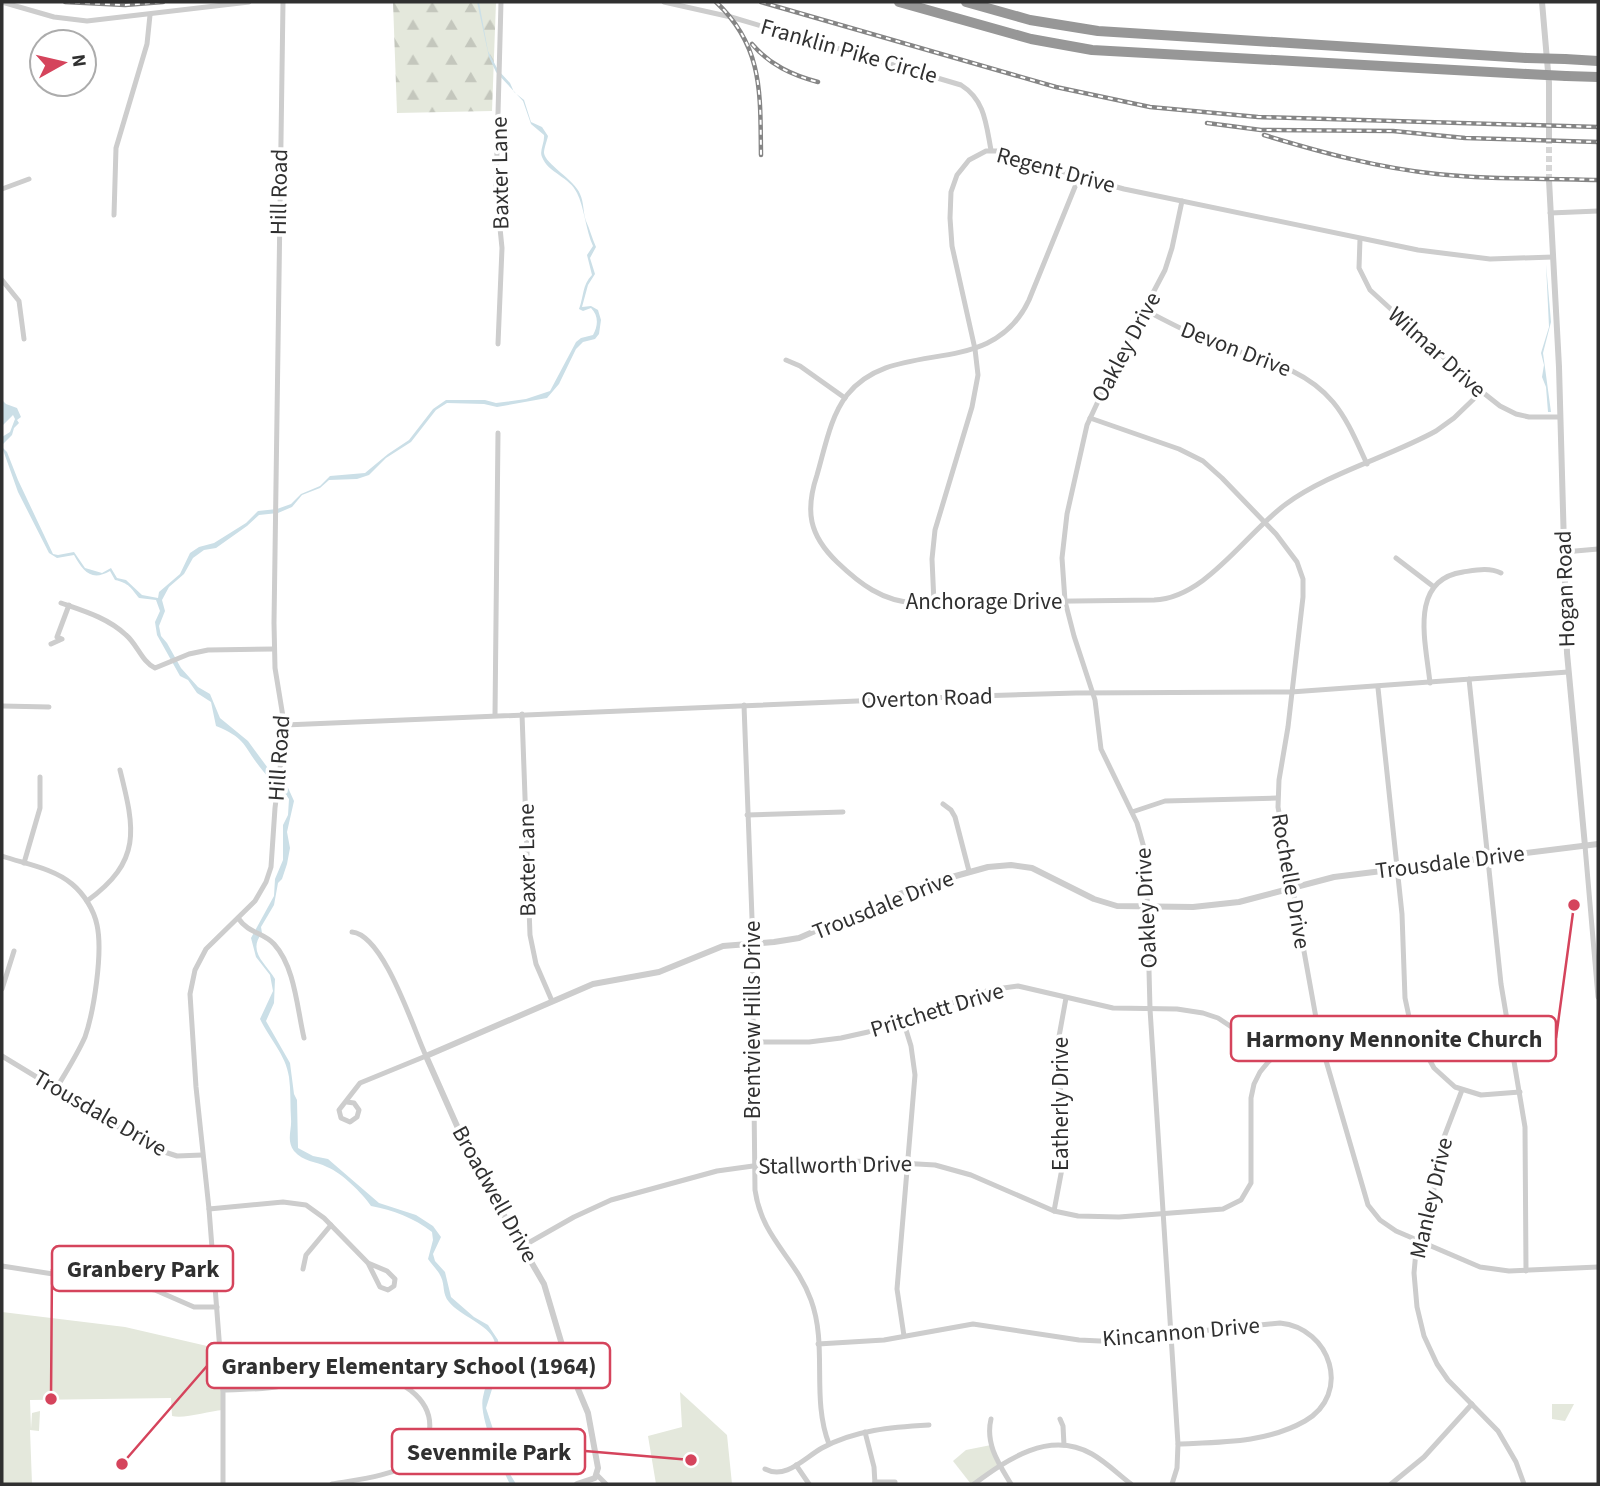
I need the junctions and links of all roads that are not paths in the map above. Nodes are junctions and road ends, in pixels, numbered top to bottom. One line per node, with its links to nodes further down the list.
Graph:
1 (2, 2): 9 (street)
2 (249, 2): 9 (street)
3 (283, 2): 47 (street, Hill Road)
4 (501, 2): 27 (street, Baxter Lane)
5 (664, 2): 13 (street, Franklin Pike Circle)
6 (899, 2): 11 (highway, bridge)
7 (966, 2): 10 (highway, bridge)
8 (1542, 2): 12 (street)
9 (150, 15): 21 (street)
10 (1598, 61)
11 (1598, 77)
12 (1549, 138)
13 (990, 150): 14 (street, Regent Drive); 28 (street, Regent Drive)
14 (1079, 177): 18 (street, Regent Drive); 28 (street, Anchorage Drive)
15 (29, 179): 17 (street)
16 (1549, 180): 20 (street, Hogan Road)
17 (2, 189)
18 (1182, 201): 22 (street, Regent Drive); 25 (street, Oakley Drive)
19 (1598, 211): 20 (street)
20 (1550, 213): 23 (street, Hogan Road)
21 (114, 215)
22 (1360, 239): 23 (street, Regent Drive); 30 (street, Wilmar Drive)
23 (1553, 257): 32 (street, Hogan Road)
24 (2, 280): 26 (street)
25 (1146, 310): 33 (street, Oakley Drive); 35 (street, Devon Drive)
26 (24, 339)
27 (498, 344)
28 (975, 349): 31 (street, Anchorage Drive); 44 (street, Regent Drive)
29 (786, 360): 31 (street)
30 (1481, 392): 32 (street, Wilmar Drive); 35 (street, Anchorage Drive)
31 (845, 398): 44 (street, Anchorage Drive)
32 (1560, 417): 38 (street, Hogan Road)
33 (1090, 418): 36 (street, Rochelle Drive); 42 (street, Oakley Drive)
34 (498, 433): 58 (street)
35 (1367, 464): 36 (street, Anchorage Drive)
36 (1265, 523): 42 (street, Anchorage Drive); 52 (street, Rochelle Drive)
37 (1598, 549): 38 (street)
38 (1563, 552): 48 (street, Hogan Road)
39 (1396, 558): 41 (street)
40 (1501, 573): 41 (street)
41 (1434, 587): 50 (street)
42 (1065, 601): 44 (street, Anchorage Drive); 53 (street, Oakley Drive)
43 (61, 603): 45 (street)
44 (934, 603)
45 (69, 605): 46 (street); 47 (street)
46 (51, 643)
47 (274, 649): 59 (street, Hill Road)
48 (1568, 673): 49 (street, Overton Road); 68 (street, Hogan Road)
49 (1469, 679): 50 (street, Overton Road); 70 (street)
50 (1430, 683): 51 (street, Overton Road)
51 (1378, 688): 52 (street, Overton Road); 72 (street)
52 (1292, 692): 53 (street, Overton Road); 62 (street, Rochelle Drive)
53 (1093, 693): 54 (street, Overton Road); 65 (street, Oakley Drive)
54 (744, 705): 57 (street, Overton Road); 66 (street, Brentview Hills Drive)
55 (2, 706): 56 (street)
56 (49, 707)
57 (522, 714): 58 (street, Overton Road); 84 (street, Baxter Lane)
58 (495, 715): 59 (street, Overton Road)
59 (285, 725): 77 (street, Hill Road)
60 (120, 770): 75 (street)
61 (40, 777): 71 (street)
62 (1277, 798): 65 (street); 74 (street, Rochelle Drive)
63 (943, 804): 73 (street)
64 (843, 812): 66 (street)
65 (1132, 812): 76 (street, Oakley Drive)
66 (747, 815): 79 (street, Brentview Hills Drive)
67 (1598, 844): 68 (street, Trousdale Drive)
68 (1585, 846): 70 (street, Trousdale Drive); 82 (street, Hogan Road)
69 (2, 856): 71 (street)
70 (1488, 857): 72 (street, Trousdale Drive); 95 (street)
71 (24, 863): 75 (street)
72 (1397, 869): 74 (street, Trousdale Drive); 94 (street)
73 (969, 871): 76 (street, Trousdale Drive); 79 (street, Trousdale Drive)
74 (1292, 887): 76 (street, Trousdale Drive); 88 (street, Rochelle Drive)
75 (87, 901): 93 (street)
76 (1148, 908): 85 (street, Oakley Drive)
77 (238, 918): 87 (street); 97 (street, Hill Road)
78 (352, 933): 91 (street, Broadwell Drive)
79 (752, 943): 84 (street, Trousdale Drive); 89 (street, Brentview Hills Drive)
80 (14, 951): 81 (street)
81 (2, 989)
82 (1598, 997)
83 (1066, 998): 85 (street, Pritchett Drive); 86 (street, Pritchett Drive); 101 (street, Eatherly Drive)
84 (552, 1001): 91 (street, Trousdale Drive)
85 (1150, 1009): 92 (street, Pritchett Drive); 102 (street, Oakley Drive)
86 (903, 1020): 89 (street, Pritchett Drive); 98 (street)
87 (304, 1038)
88 (1320, 1040): 92 (street); 104 (street, Rochelle Drive)
89 (754, 1042): 99 (street, Brentview Hills Drive)
90 (2, 1056): 93 (street, Trousdale Drive)
91 (426, 1056): 96 (street); 105 (street, Broadwell Drive)
92 (1269, 1061): 102 (street, Stallworth Drive)
93 (56, 1089): 97 (street, Trousdale Drive)
94 (1462, 1090): 95 (street); 104 (street, Manley Drive)
95 (1520, 1092): 110 (street)
96 (347, 1102)
97 (202, 1155): 100 (street, Hill Road)
98 (908, 1162): 99 (street, Stallworth Drive); 101 (street, Stallworth Drive); 113 (street)
99 (753, 1166): 105 (street, Stallworth Drive); 114 (street, Brentview Hills Drive)
100 (209, 1209): 103 (street); 111 (street, Hill Road)
101 (1054, 1211): 102 (street, Stallworth Drive)
102 (1163, 1214): 112 (street, Oakley Drive)
103 (331, 1225): 106 (street); 109 (street)
104 (1419, 1242): 110 (street, Rochelle Drive); 116 (street, Manley Drive)
105 (523, 1246): 127 (street, Broadwell Drive)
106 (368, 1263): 106 (street)
107 (2, 1266): 111 (street)
108 (1598, 1266): 110 (street, Rochelle Drive)
109 (303, 1269)
110 (1527, 1271)
111 (217, 1307): 115 (street, Hill Road)
112 (1171, 1334): 113 (street, Kincannon Drive); 122 (street, Oakley Drive); 122 (street, Kincannon Drive)
113 (904, 1336): 114 (street, Kincannon Drive)
114 (818, 1344): 121 (street, Brentview Hills Drive)
115 (223, 1390): 130 (street, Hill Road); 131 (street)
116 (1472, 1404): 139 (street); 140 (street, Manley Drive)
117 (991, 1419): 125 (street)
118 (1060, 1419): 123 (street)
119 (929, 1425): 120 (street)
120 (865, 1432): 121 (street); 129 (street)
121 (830, 1444): 124 (street)
122 (1178, 1444): 138 (street, Oakley Drive)
123 (1064, 1445): 125 (street); 137 (street)
124 (796, 1465): 126 (street); 134 (street)
125 (1001, 1466): 135 (street); 136 (street)
126 (765, 1469)
127 (597, 1476): 132 (street); 133 (street)
128 (895, 1482): 129 (street)
129 (875, 1483)
130 (223, 1484)
131 (332, 1484)
132 (577, 1484)
133 (606, 1484)
134 (809, 1484)
135 (974, 1484)
136 (1012, 1484)
137 (1131, 1484)
138 (1172, 1484)
139 (1391, 1484)
140 (1524, 1484)

